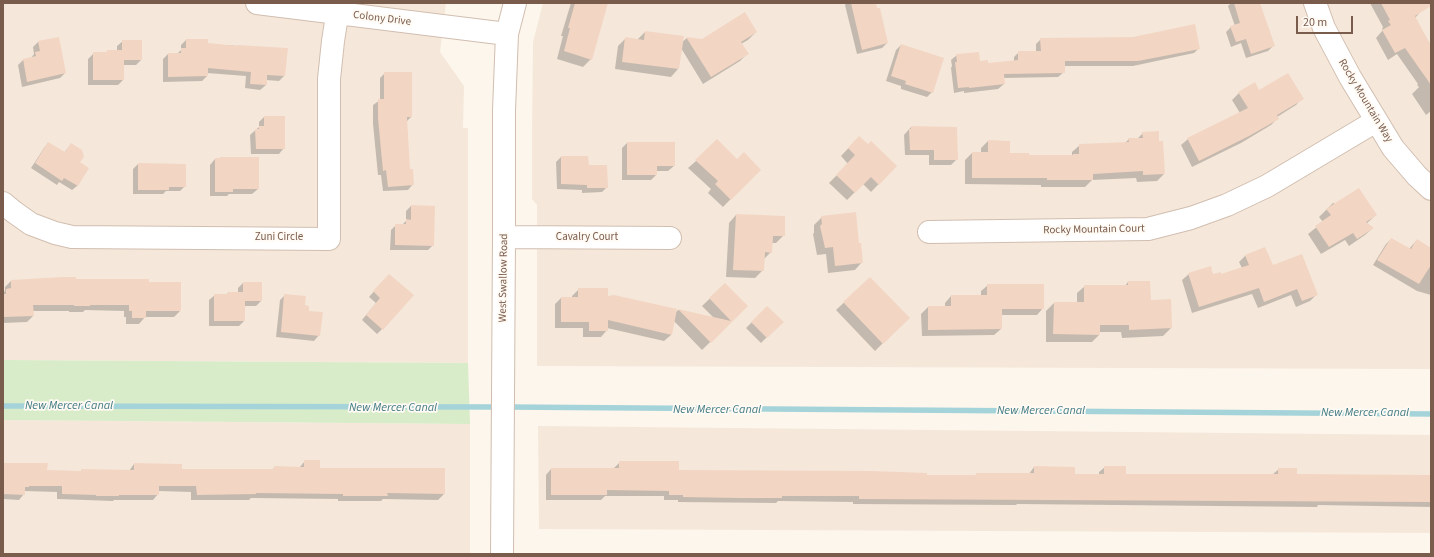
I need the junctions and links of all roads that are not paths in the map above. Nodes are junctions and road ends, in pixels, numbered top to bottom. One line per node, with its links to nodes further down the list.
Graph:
1 (257, 3): 4 (street, Colony Drive)
2 (515, 3): 5 (street, West Swallow Road)
3 (1315, 3): 6 (street, Rocky Mountain Way)
4 (338, 8): 5 (street, Colony Drive); 8 (street, Zuni Circle)
5 (507, 34): 10 (street, West Swallow Road)
6 (1376, 121): 7 (street, Rocky Mountain Way); 9 (street, Rocky Mountain Court)
7 (1431, 189)
8 (3, 203)
9 (929, 232)
10 (504, 238): 11 (street, Cavalry Court); 12 (street, West Swallow Road)
11 (670, 238)
12 (502, 554)

